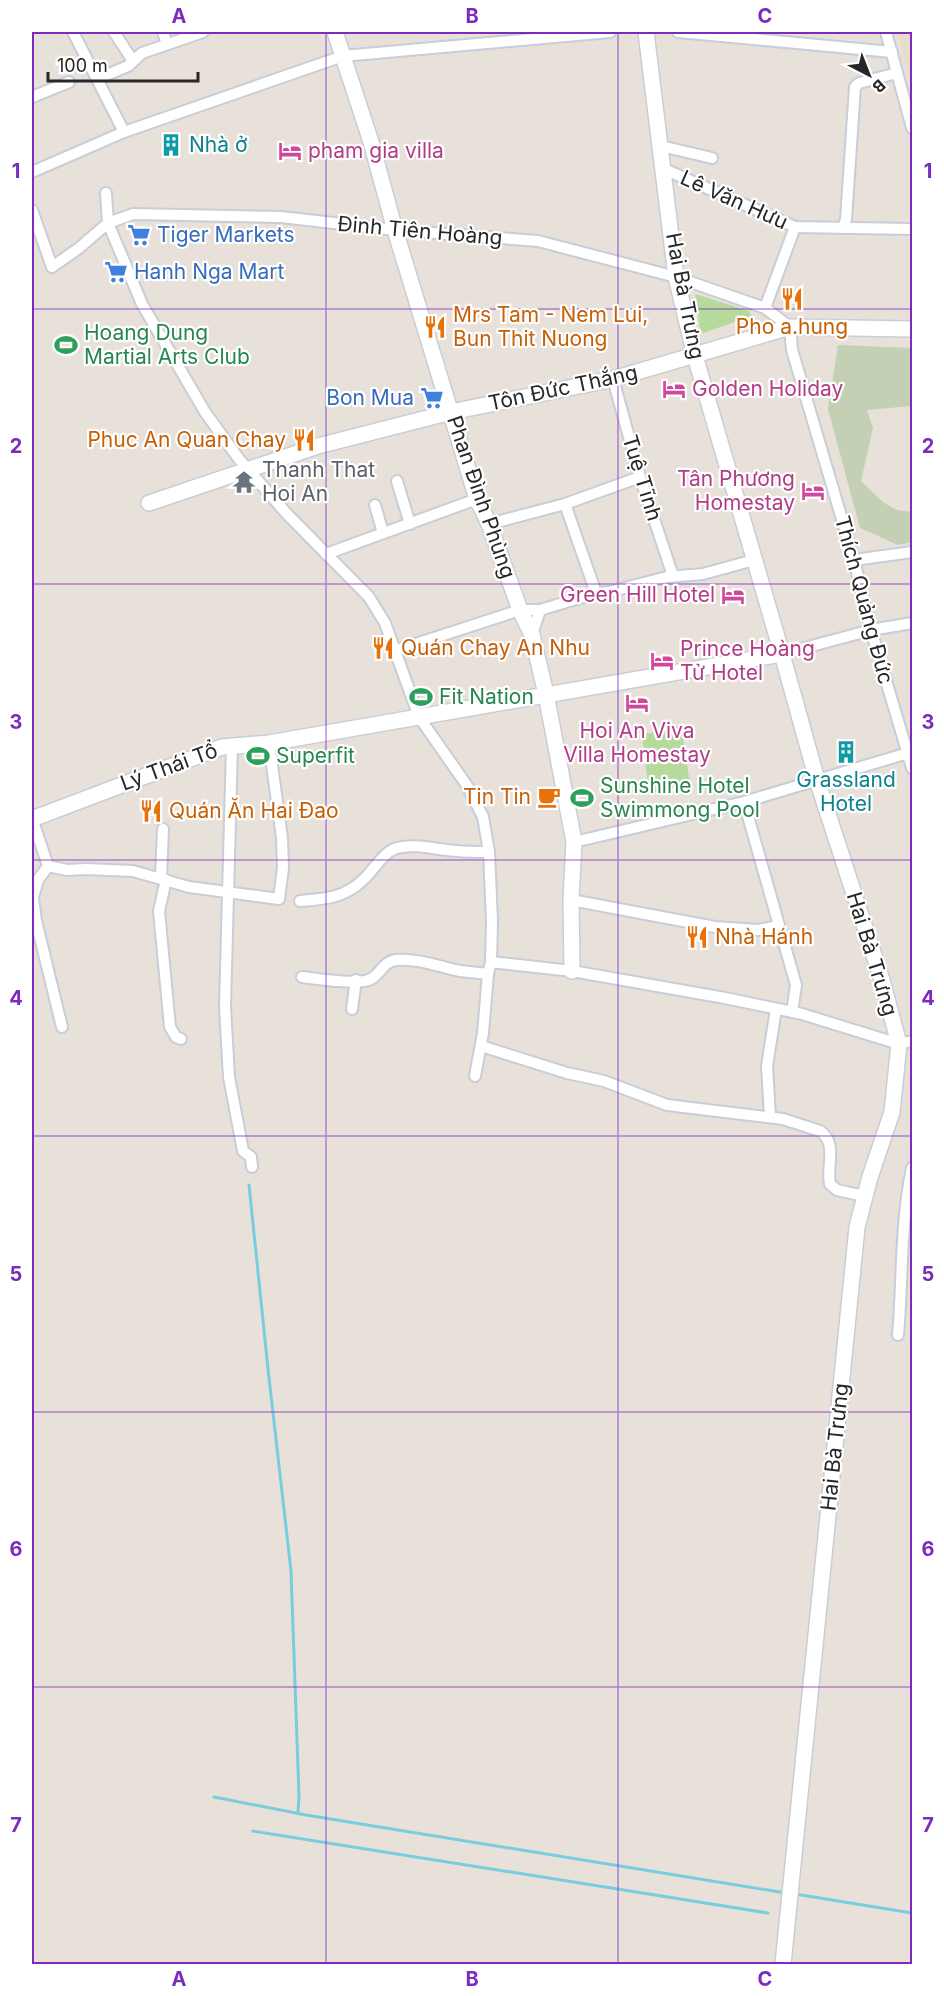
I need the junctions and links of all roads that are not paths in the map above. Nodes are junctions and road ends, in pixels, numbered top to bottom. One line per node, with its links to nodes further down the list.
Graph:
1 (73, 32): 15 (street)
2 (114, 32): 13 (street)
3 (163, 32): 10 (street)
4 (203, 32): 10 (street)
5 (335, 32): 12 (street, Phan Đình Phùng)
6 (610, 32): 12 (street)
7 (646, 32): 20 (street, Hai Bà Trưng)
8 (678, 32): 11 (street)
9 (886, 32): 11 (street)
10 (167, 44): 13 (street)
11 (892, 52): 14 (street)
12 (343, 56): 19 (street); 29 (street, Phan Đình Phùng)
13 (133, 60): 15 (street)
14 (897, 73): 18 (street); 28 (street)
15 (97, 79): 19 (street)
16 (69, 82): 17 (street)
17 (32, 97)
18 (912, 128)
19 (124, 132): 23 (street)
20 (661, 146): 21 (street, Lê Văn Hưu); 22 (street, Hai Bà Trưng)
21 (712, 158)
22 (664, 169): 27 (street, Lê Văn Hưu); 31 (street, Hai Bà Trưng)
23 (32, 172)
24 (106, 194): 26 (street)
25 (32, 210): 26 (street, Đinh Tiên Hoàng)
26 (108, 223): 29 (street, Đinh Tiên Hoàng); 38 (street)
27 (795, 227): 28 (street, Lê Văn Hưu); 32 (street)
28 (843, 228): 30 (street, Lê Văn Hưu)
29 (395, 230): 31 (street, Đinh Tiên Hoàng); 37 (street, Phan Đình Phùng)
30 (912, 230)
31 (676, 277): 32 (street, Đinh Tiên Hoàng); 35 (street, Hai Bà Trưng)
32 (765, 308): 33 (street, Đinh Tiên Hoàng)
33 (790, 327): 34 (street, Tôn Đức Thắng); 35 (street, Tôn Đức Thắng); 50 (street, Thích Quảng Đức)
34 (912, 329)
35 (694, 356): 36 (street, Tôn Đức Thắng); 51 (street, Hai Bà Trưng)
36 (613, 379): 37 (street, Tôn Đức Thắng); 39 (street, Tuệ Tĩnh)
37 (451, 412): 38 (street, Tôn Đức Thắng); 41 (street, Phan Đình Phùng)
38 (249, 470): 42 (street, Tôn Đức Thắng); 49 (street)
39 (640, 477): 43 (street); 52 (street, Tuệ Tĩnh)
40 (397, 481): 45 (street)
41 (477, 499): 45 (street); 46 (street, Phan Đình Phùng)
42 (149, 503)
43 (565, 504): 46 (street); 53 (street)
44 (375, 505): 47 (street)
45 (410, 524): 47 (street)
46 (489, 524): 54 (street, Phan Đình Phùng)
47 (383, 533): 49 (street)
48 (912, 552): 50 (street)
49 (326, 554): 59 (street)
50 (854, 560): 57 (street, Thích Quảng Đức)
51 (754, 561): 52 (street); 60 (street, Hai Bà Trưng)
52 (673, 576): 53 (street)
53 (596, 593): 55 (street)
54 (520, 610): 55 (street); 58 (street, Phan Đình Phùng); 59 (street)
55 (540, 610): 58 (street)
56 (912, 623): 57 (street, Lý Thái Tổ)
57 (871, 630): 60 (street, Lý Thái Tổ); 65 (street, Thích Quảng Đức)
58 (532, 635): 61 (street, Phan Đình Phùng)
59 (394, 651): 62 (street)
60 (782, 654): 61 (street, Lý Thái Tổ); 67 (street, Hai Bà Trưng)
61 (546, 694): 62 (street, Lý Thái Tổ); 71 (street, Phan Đình Phùng)
62 (419, 717): 63 (street, Lý Thái Tổ); 72 (street)
63 (269, 743): 64 (street, Lý Thái Tổ); 75 (street)
64 (232, 745): 69 (street, Lý Thái Tổ); 75 (street)
65 (908, 753): 66 (street, Thích Quảng Đức); 67 (street)
66 (912, 768)
67 (817, 780): 68 (street); 89 (street, Hai Bà Trưng)
68 (744, 802): 71 (street); 78 (street)
69 (32, 818): 73 (street)
70 (163, 829): 74 (street)
71 (574, 842): 76 (street, Phan Đình Phùng)
72 (489, 852): 77 (street); 79 (street)
73 (48, 866): 74 (street); 87 (street)
74 (163, 879): 75 (street); 88 (street)
75 (227, 892): 93 (street)
76 (571, 900): 78 (street); 80 (street, Phan Đình Phùng)
77 (300, 901)
78 (778, 926): 86 (street)
79 (491, 962): 80 (street); 81 (street)
80 (572, 971): 85 (street)
81 (488, 974): 83 (street); 90 (street)
82 (302, 977): 83 (street)
83 (357, 980): 84 (street)
84 (352, 1009)
85 (776, 1009): 86 (street); 92 (street)
86 (792, 1012): 89 (street)
87 (62, 1027)
88 (181, 1039)
89 (906, 1043): 95 (street, Hai Bà Trưng)
90 (481, 1046): 91 (street); 92 (street)
91 (475, 1076)
92 (770, 1117): 95 (street)
93 (252, 1167)
94 (912, 1168): 96 (street)
95 (864, 1196): 97 (street, Hai Bà Trưng)
96 (898, 1335)
97 (783, 1965)

